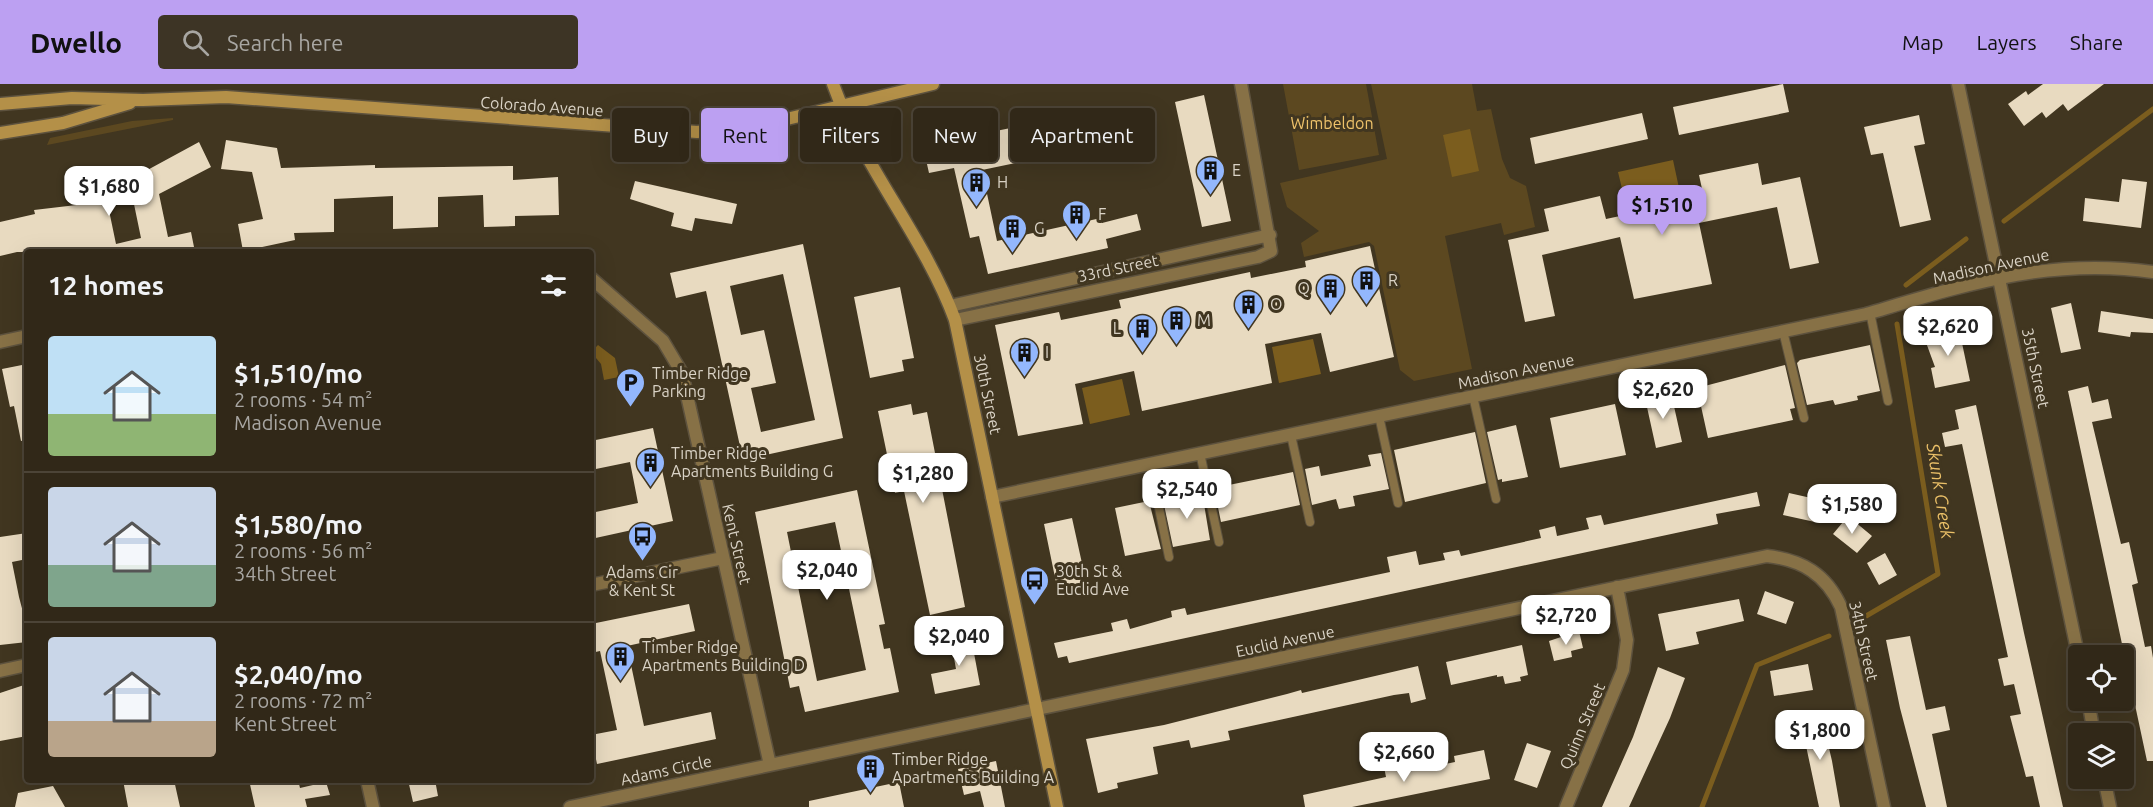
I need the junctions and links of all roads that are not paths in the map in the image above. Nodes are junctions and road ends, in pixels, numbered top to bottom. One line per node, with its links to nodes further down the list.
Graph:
1 (833, 84): 7 (main road, 30th Street)
2 (933, 84): 7 (main road, Colorado Avenue)
3 (1241, 84): 9 (street)
4 (1958, 84): 11 (street, 35th Street)
5 (143, 99): 6 (main road, Colorado Avenue); 7 (main road, Colorado Avenue); 8 (main road, Colorado Avenue)
6 (0, 104)
7 (841, 106): 13 (main road, 30th Street)
8 (0, 133)
9 (1270, 235): 13 (street, 33rd Street); 15 (street, 33rd Street)
10 (2153, 272): 11 (street, Madison Avenue)
11 (2000, 278): 14 (street, Madison Avenue); 36 (street, 35th Street)
12 (594, 281): 32 (street, Kent Street)
13 (950, 306): 15 (main road, 30th Street)
14 (1870, 312): 16 (street, Madison Avenue); 20 (lane)
15 (955, 320): 26 (main road, 30th Street)
16 (1783, 331): 19 (street, Madison Avenue); 22 (lane)
17 (24, 337): 18 (street)
18 (0, 342)
19 (1473, 396): 21 (street, Madison Avenue); 27 (lane)
20 (1888, 401)
21 (1379, 416): 23 (street, Madison Avenue); 28 (lane)
22 (1804, 418)
23 (1290, 435): 24 (street, Madison Avenue); 29 (lane)
24 (1200, 453): 25 (street, Madison Avenue); 30 (lane)
25 (1150, 464): 26 (street, Madison Avenue); 31 (lane)
26 (992, 497): 39 (main road, 30th Street)
27 (1496, 499)
28 (1398, 503)
29 (1310, 522)
30 (1219, 542)
31 (1169, 557)
32 (723, 558): 34 (street); 40 (street, Kent Street)
33 (1807, 566): 35 (street, Euclid Avenue); 47 (street, 34th Street)
34 (594, 584)
35 (1617, 587): 39 (street, Euclid Avenue); 46 (street, Quinn Street)
36 (2076, 645)
37 (24, 666): 38 (street)
38 (0, 671)
39 (1037, 710): 40 (street, Euclid Avenue); 45 (main road, 30th Street)
40 (770, 765): 44 (street, Adams Circle)
41 (368, 783): 43 (street)
42 (2106, 789): 48 (street)
43 (373, 807)
44 (570, 807)
45 (1057, 807)
46 (1566, 807)
47 (1884, 807)
48 (2110, 807)

